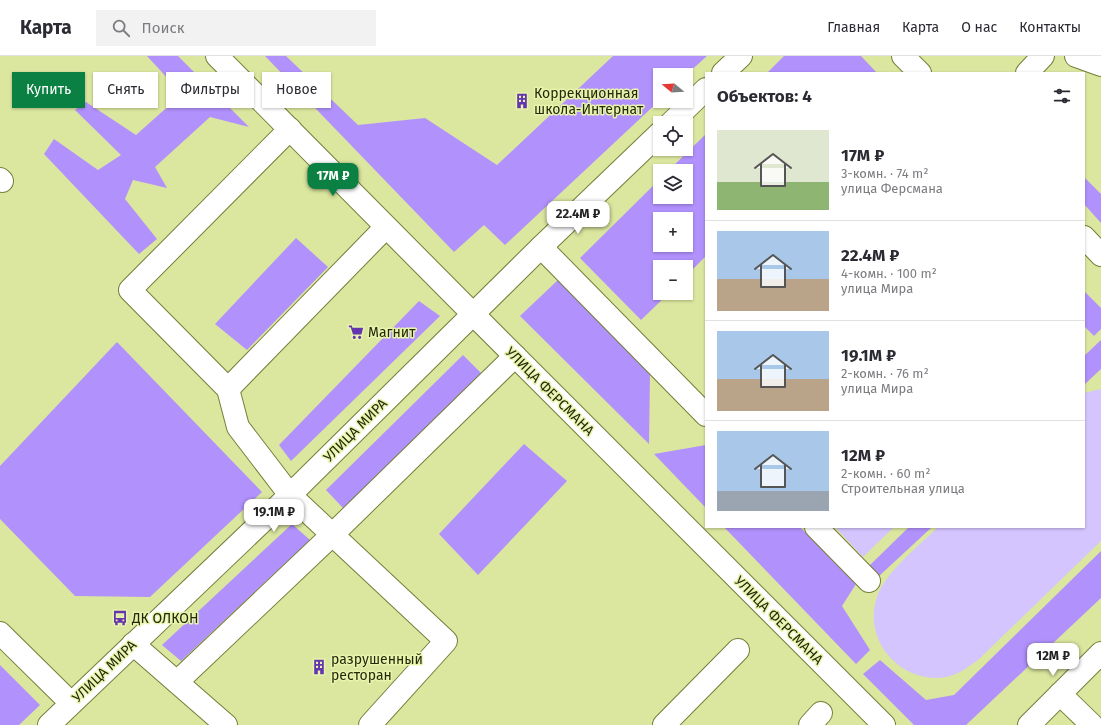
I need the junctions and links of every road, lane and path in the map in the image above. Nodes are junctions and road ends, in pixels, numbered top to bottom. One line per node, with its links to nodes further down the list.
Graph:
1 (217, 56): 12 (street, УЛИЦА ФЕРСМАНА)
2 (741, 56): 7 (street)
3 (903, 56): 8 (street)
4 (1043, 56): 9 (street)
5 (1076, 56): 6 (street)
6 (1101, 65)
7 (724, 72)
8 (919, 72)
9 (1028, 72)
10 (705, 90): 11 (street)
11 (678, 116)
12 (290, 129): 14 (street, УЛИЦА ФЕРСМАНА); 20 (street)
13 (653, 140): 16 (street, УЛИЦА МИРА)
14 (386, 227): 18 (street, УЛИЦА ФЕРСМАНА); 20 (street)
15 (1085, 238): 17 (street)
16 (541, 247): 18 (street, УЛИЦА МИРА); 21 (street)
17 (1101, 255)
18 (473, 314): 19 (street, УЛИЦА ФЕРСМАНА); 22 (street, УЛИЦА МИРА)
19 (515, 356): 24 (street); 37 (street, УЛИЦА ФЕРСМАНА)
20 (228, 389): 22 (street)
21 (705, 414)
22 (290, 495): 24 (street); 27 (street, УЛИЦА МИРА)
23 (817, 528): 25 (street)
24 (332, 535): 30 (street); 35 (street)
25 (869, 581)
26 (0, 633): 32 (street)
27 (133, 644): 30 (street); 32 (street, УЛИЦА МИРА)
28 (738, 650): 36 (street)
29 (1101, 653): 31 (street)
30 (176, 682): 34 (street)
31 (1060, 694): 38 (street); 39 (street)
32 (71, 703): 33 (street, УЛИЦА МИРА)
33 (49, 725)
34 (226, 725)
35 (370, 725)
36 (664, 725)
37 (884, 725)
38 (1029, 725)
39 (1092, 725)

